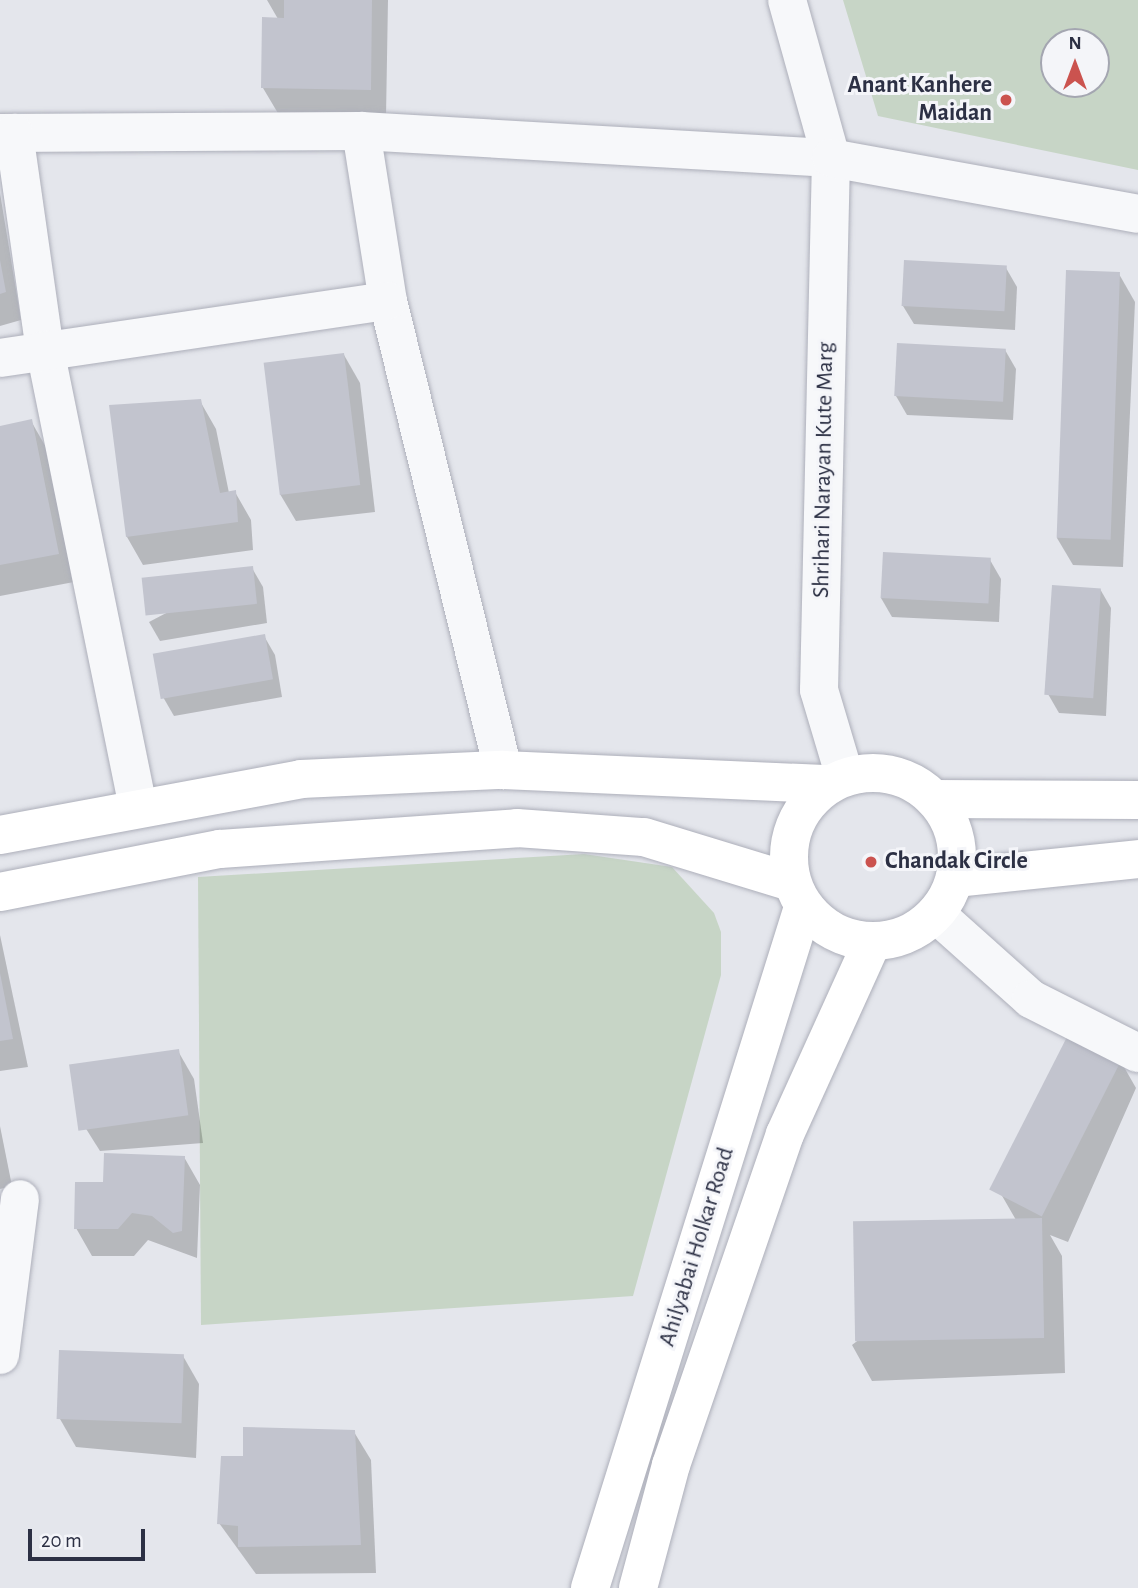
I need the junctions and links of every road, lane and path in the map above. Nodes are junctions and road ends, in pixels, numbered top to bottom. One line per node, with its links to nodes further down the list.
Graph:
1 (786, 0): 4 (street, Shrihari Narayan Kute Marg)
2 (361, 131): 3 (street); 4 (street); 6 (street)
3 (7, 133): 7 (street)
4 (831, 158): 5 (street); 10 (street, Shrihari Narayan Kute Marg)
5 (1138, 214)
6 (388, 301): 7 (street); 9 (street)
7 (45, 350): 8 (street); 13 (street)
8 (0, 358)
9 (503, 770): 10 (main road); 13 (main road)
10 (838, 781): 11 (main road); 18 (main road)
11 (934, 799): 12 (main road); 16 (main road)
12 (1138, 800)
13 (138, 808): 14 (main road)
14 (0, 835)
15 (1138, 859): 16 (main road)
16 (955, 878): 19 (main road)
17 (0, 892): 18 (main road)
18 (797, 894): 20 (main road); 24 (main road, Ahilyabai Holkar Road)
19 (936, 914): 20 (main road); 21 (street)
20 (872, 942): 25 (main road, Ahilyabai Holkar Road)
21 (1138, 1053)
22 (20, 1199): 23 (street)
23 (0, 1354)
24 (590, 1588)
25 (638, 1588)

